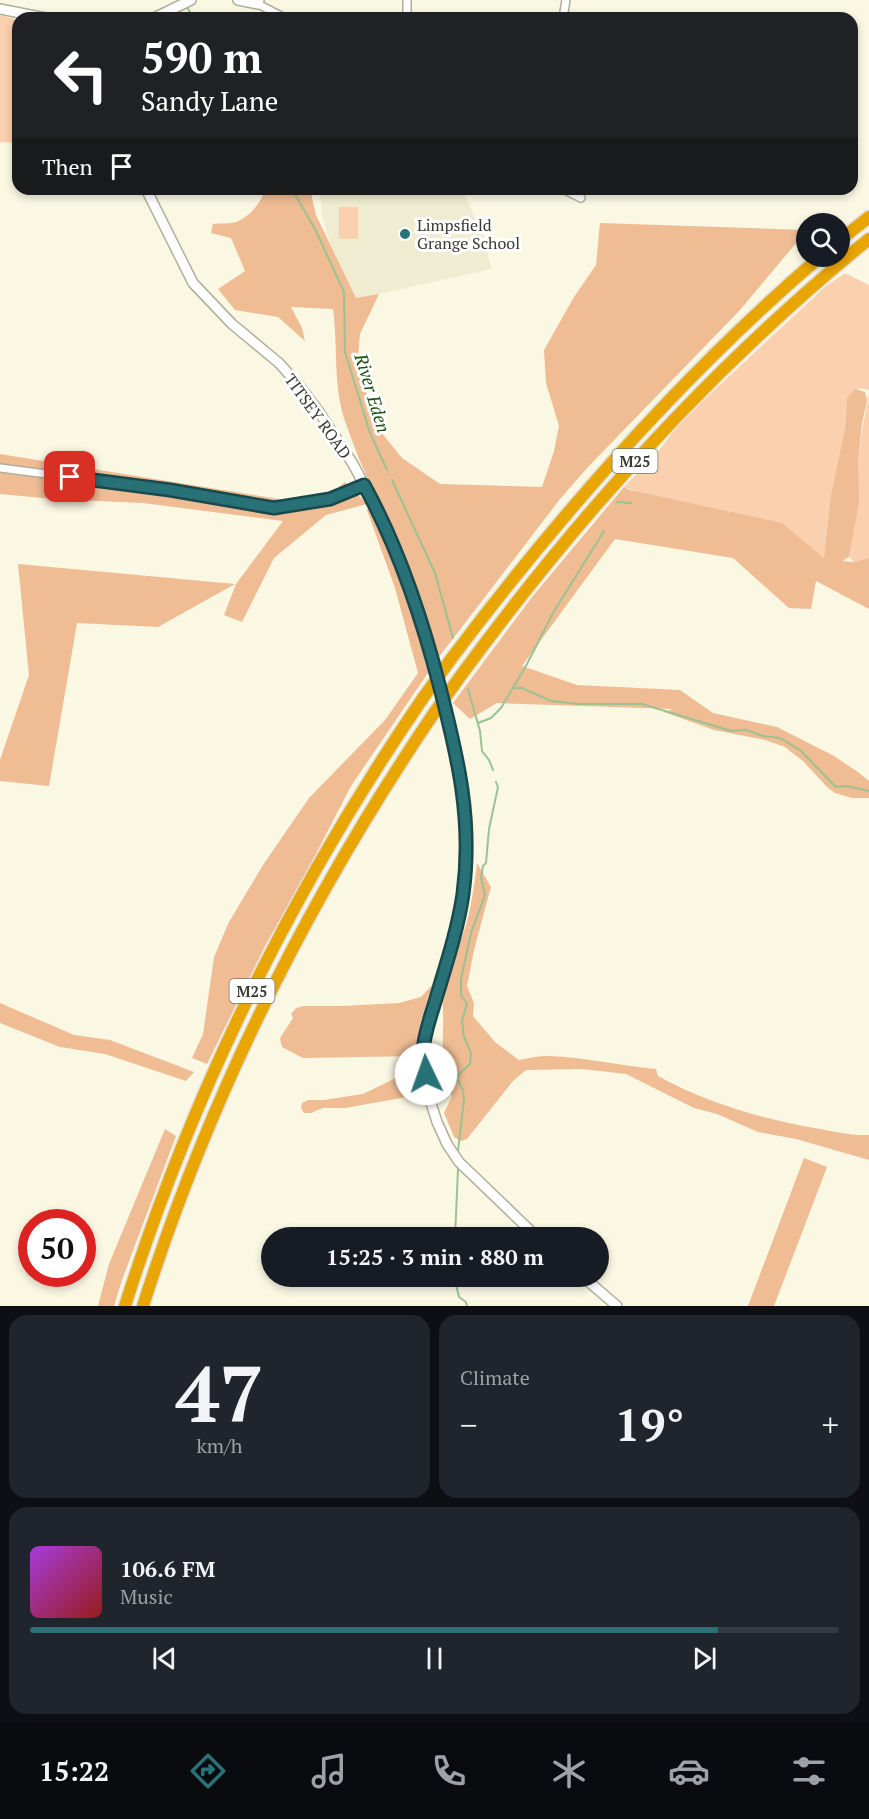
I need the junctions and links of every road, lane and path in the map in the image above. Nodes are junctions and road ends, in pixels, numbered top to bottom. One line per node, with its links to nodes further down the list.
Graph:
1 (190, 0): 6 (main road)
2 (238, 0): 3 (main road)
3 (258, 2): 7 (street)
4 (0, 9): 5 (main road)
5 (15, 12)
6 (166, 12)
7 (275, 12)
8 (149, 195): 16 (main road, TITSEY ROAD)
9 (575, 195): 10 (street)
10 (581, 198)
11 (869, 217): 12 (highway)
12 (850, 232)
13 (869, 239): 20 (highway, M25, bridge)
14 (810, 267): 19 (highway, M25, bridge)
15 (0, 468): 16 (street)
16 (364, 485): 17 (main road, TITSEY ROAD)
17 (527, 1227)
18 (595, 1287): 21 (main road)
19 (125, 1306)
20 (143, 1306)
21 (617, 1306)

